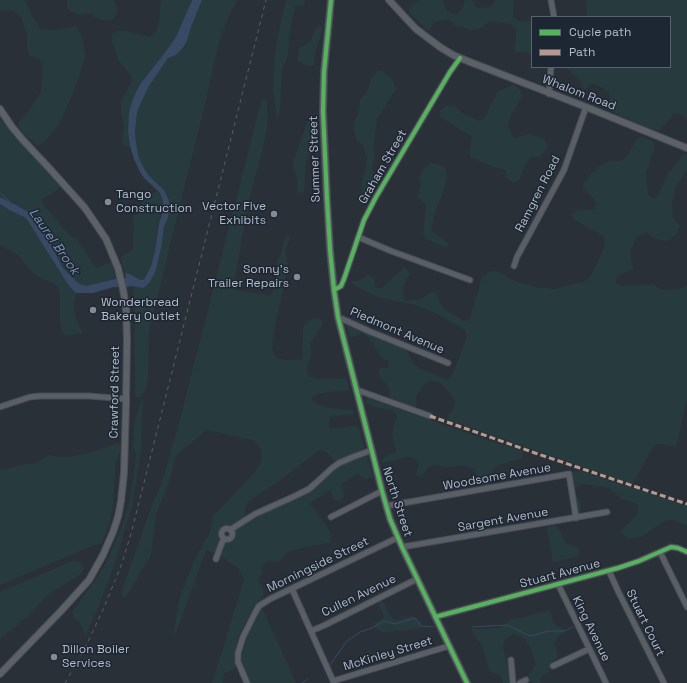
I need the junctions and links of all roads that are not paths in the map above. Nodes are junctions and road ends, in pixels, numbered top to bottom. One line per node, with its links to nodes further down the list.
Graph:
1 (331, 0): 14 (main road, Summer Street)
2 (389, 0): 5 (main road, Whalom Road)
3 (551, 0): 4 (street)
4 (554, 16)
5 (460, 58): 7 (main road, Whalom Road); 11 (street, Graham Street)
6 (551, 68): 7 (street)
7 (550, 94): 8 (main road, Whalom Road)
8 (586, 107): 10 (main road, Whalom Road); 12 (street, Ramgren Road)
9 (0, 109): 18 (main road, Crawford Street)
10 (687, 148)
11 (358, 237): 13 (street); 14 (street, Graham Street)
12 (514, 266)
13 (470, 280)
14 (334, 290): 15 (main road, Summer Street)
15 (338, 317): 16 (street, Piedmont Avenue); 17 (main road, North Street)
16 (448, 363)
17 (357, 390): 20 (street); 21 (main road, North Street)
18 (126, 399): 19 (street); 43 (main road, Crawford Street)
19 (0, 407)
20 (430, 416)
21 (372, 450): 22 (main road, North Street); 31 (street)
22 (382, 491): 23 (main road, North Street); 25 (street)
23 (386, 506): 26 (street, Woodsome Avenue); 27 (main road, North Street)
24 (608, 512): 26 (street, Sargent Avenue)
25 (331, 517)
26 (576, 518): 28 (street, Sargent Avenue)
27 (397, 538): 28 (main road, North Street); 35 (street, Morningside Street)
28 (402, 547): 33 (main road, North Street)
29 (660, 552): 30 (street, Stuart Avenue); 32 (street, Stuart Avenue); 36 (street)
30 (687, 552)
31 (216, 559)
32 (610, 571): 34 (street, Stuart Avenue); 51 (street, Stuart Court)
33 (417, 579): 37 (main road, North Street); 38 (street, Cullen Avenue)
34 (558, 584): 37 (street, Stuart Avenue); 40 (street, King Avenue)
35 (292, 589): 38 (street); 46 (street, Morningside Street)
36 (687, 607)
37 (435, 617): 39 (main road, North Street)
38 (311, 631): 45 (street)
39 (449, 646): 45 (street, McKinley Street); 47 (main road, North Street)
40 (589, 649): 42 (street); 50 (street, King Avenue)
41 (511, 660): 48 (street)
42 (553, 666)
43 (0, 674)
44 (526, 680): 49 (street)
45 (334, 682)
46 (248, 683)
47 (466, 683)
48 (513, 683)
49 (520, 683)
50 (606, 683)
51 (664, 683)

